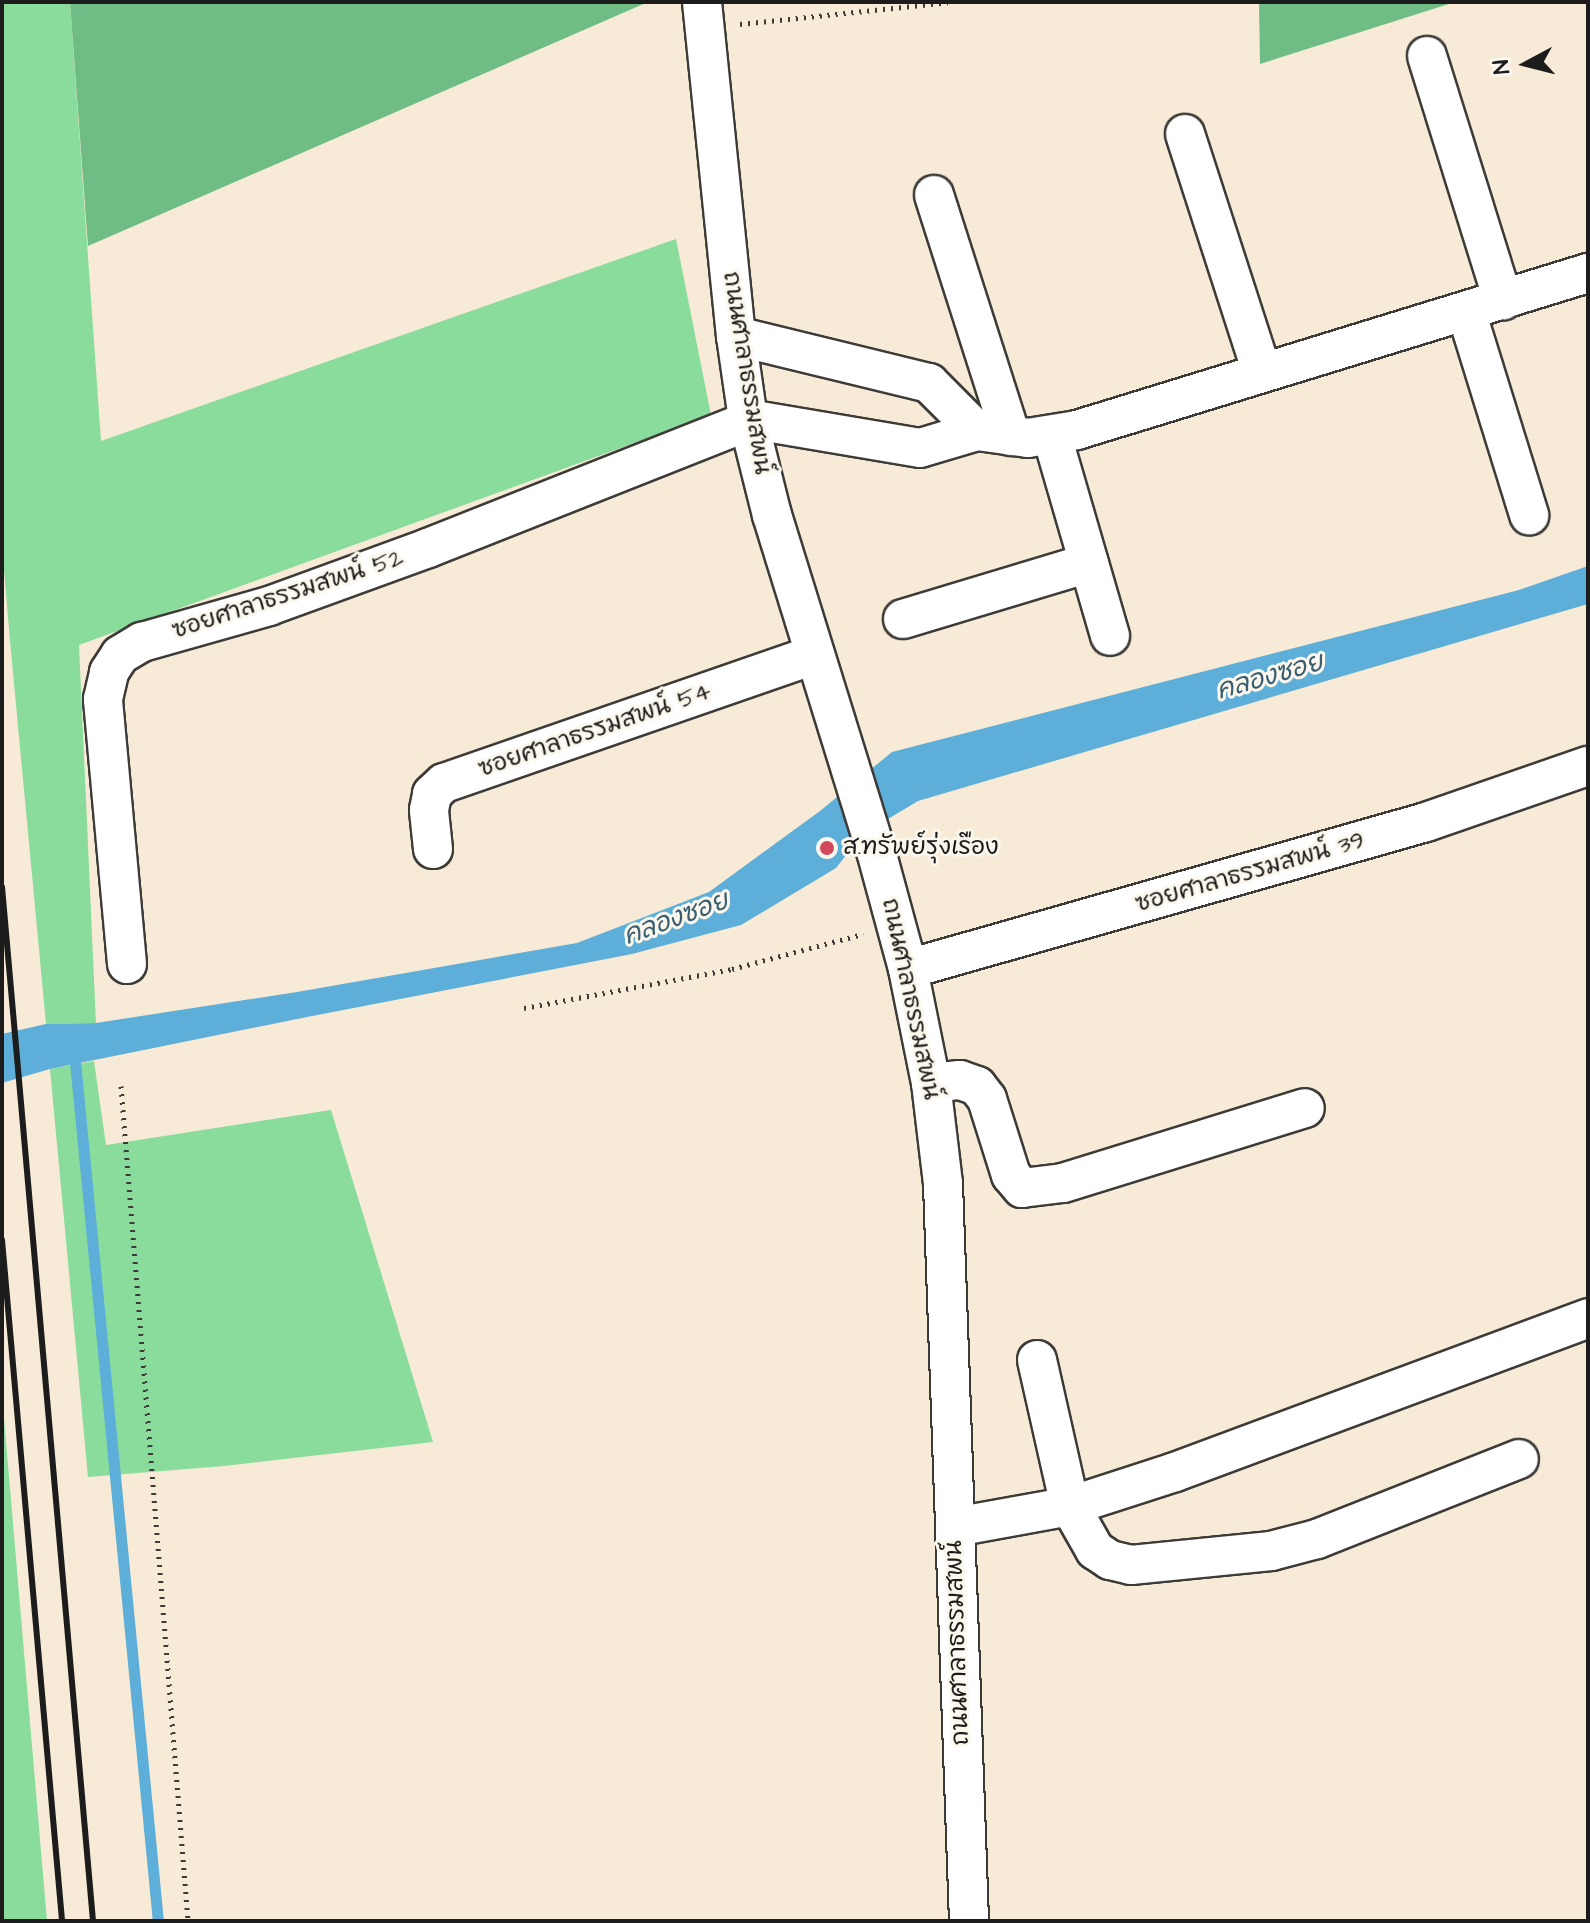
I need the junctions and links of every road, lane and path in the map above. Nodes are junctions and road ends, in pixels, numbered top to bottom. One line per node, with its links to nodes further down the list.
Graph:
1 (948, 2): 2 (path)
2 (703, 10): 9 (street, ถนนศาลาธรรมสพน์)
3 (1427, 56): 7 (street)
4 (1185, 134): 10 (street)
5 (934, 195): 12 (street)
6 (1588, 273): 7 (street)
7 (1503, 300): 8 (street)
8 (1466, 311): 10 (street); 14 (street)
9 (736, 336): 11 (street, ถนนศาลาธรรมสพน์); 12 (street)
10 (1262, 373): 13 (street)
11 (749, 420): 12 (street); 18 (street, ถนนศาลาธรรมสพน์); 22 (street, ซอยศาลาธรรมสพน์ 52)
12 (994, 434): 13 (street)
13 (1052, 436): 15 (street)
14 (1529, 515)
15 (1089, 563): 16 (street); 17 (street)
16 (903, 619)
17 (1110, 636)
18 (814, 655): 20 (street, ซอยศาลาธรรมสพน์ 54); 21 (street, ถนนศาลาธรรมสพน์)
19 (1588, 766): 23 (street, ซอยศาลาธรรมสพน์ 39)
20 (433, 849)
21 (896, 924): 23 (street, ถนนศาลาธรรมสพน์); 24 (path)
22 (127, 964)
23 (908, 969): 25 (street, ถนนศาลาธรรมสพน์)
24 (524, 1008)
25 (931, 1083): 27 (street); 32 (street, ถนนศาลาธรรมสพน์)
26 (121, 1086): 33 (path)
27 (1305, 1108)
28 (1588, 1318): 31 (street)
29 (1037, 1360): 31 (street)
30 (1519, 1459): 31 (street)
31 (1070, 1506): 32 (street)
32 (955, 1527): 34 (street, ถนนศาลาธรรมสพน์)
33 (188, 1921)
34 (969, 1921)

